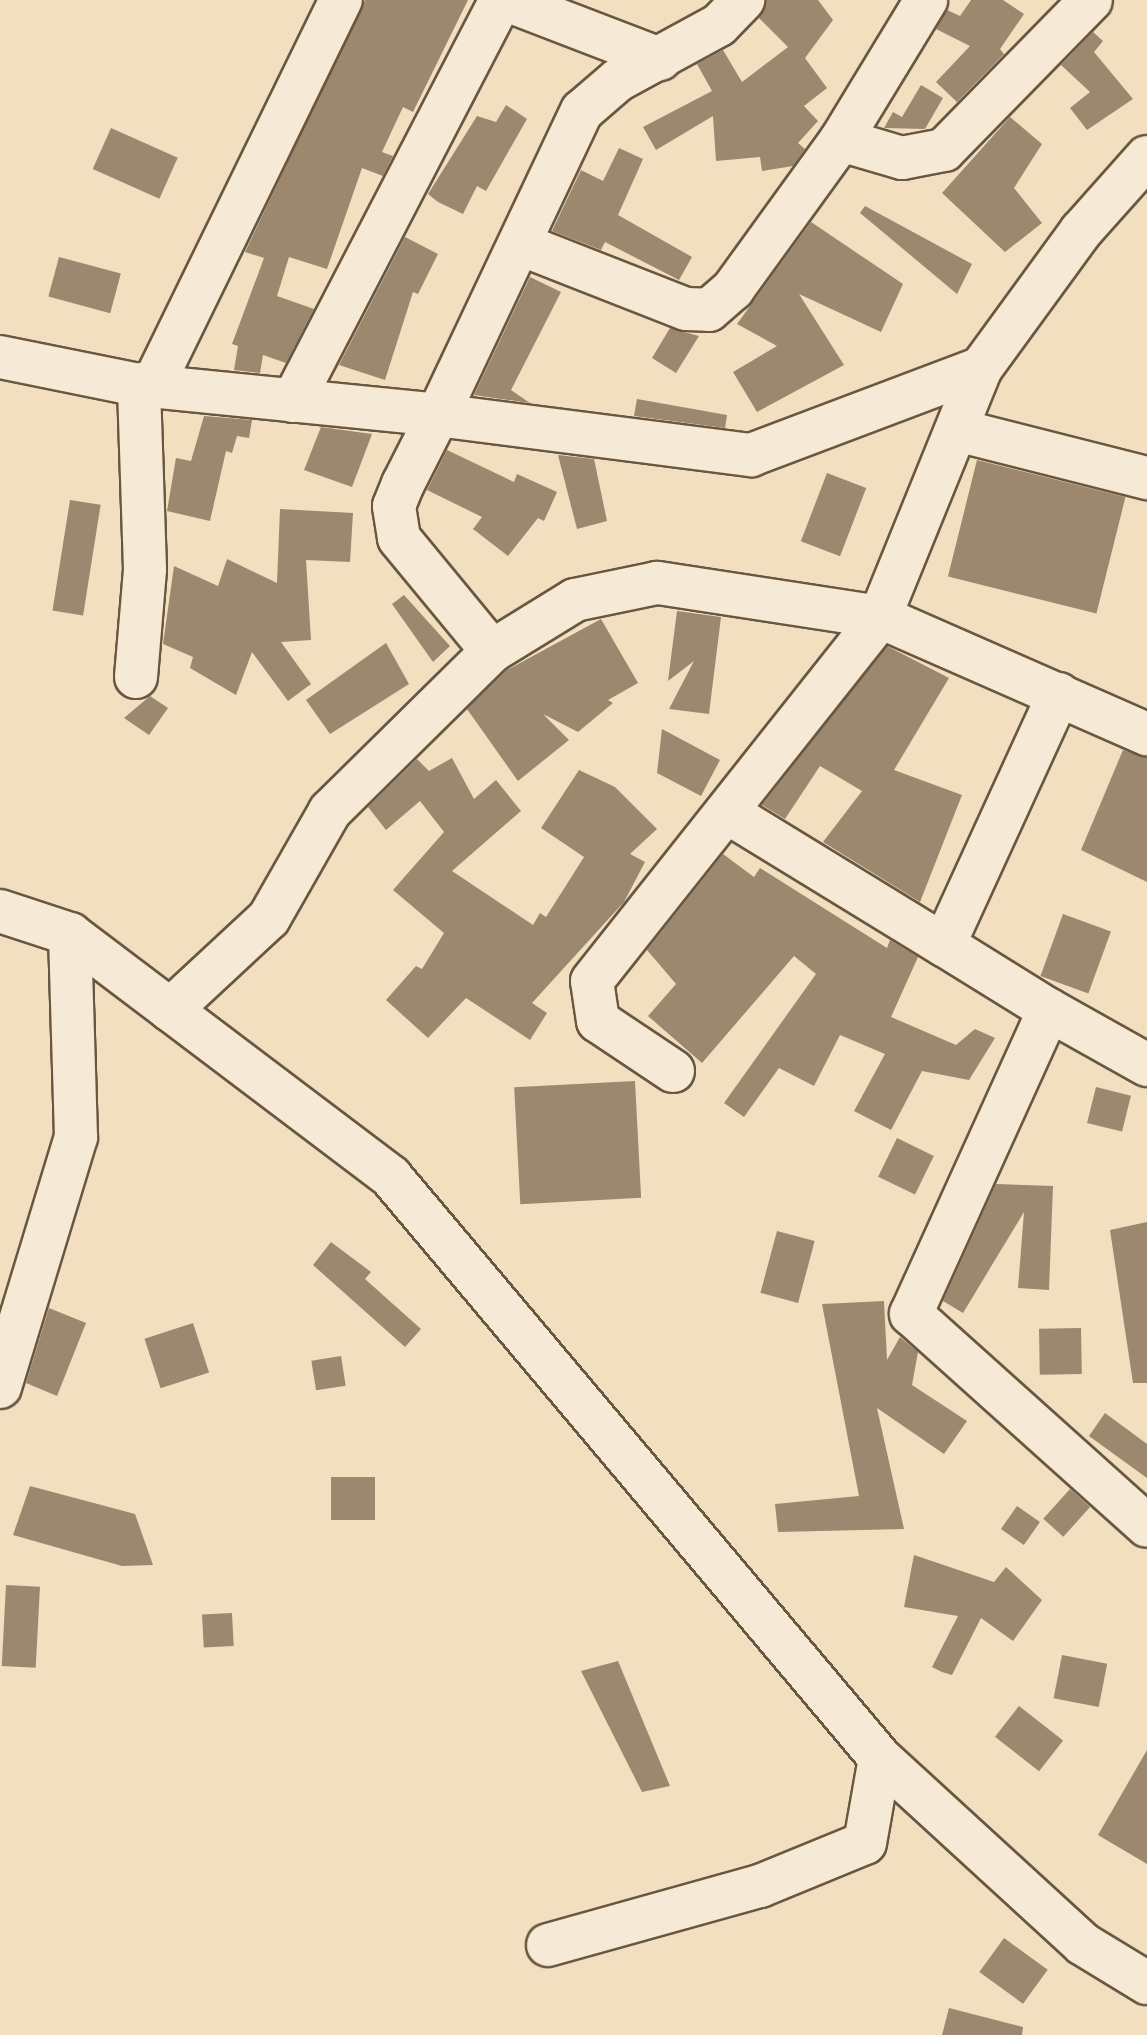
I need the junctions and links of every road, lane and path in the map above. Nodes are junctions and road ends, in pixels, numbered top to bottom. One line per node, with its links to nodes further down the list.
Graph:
1 (341, 0): 12 (street)
2 (503, 0): 6 (street); 13 (street)
3 (743, 0): 6 (street)
4 (926, 0): 7 (street)
5 (1091, 0): 7 (street)
6 (660, 59): 9 (street)
7 (841, 140): 9 (street)
8 (1147, 157): 11 (street)
9 (520, 244): 14 (street)
10 (0, 357): 12 (street)
11 (981, 368): 14 (street); 15 (street)
12 (139, 385): 13 (street); 19 (street)
13 (293, 401): 14 (street)
14 (438, 415): 18 (street)
15 (957, 430): 16 (street); 17 (street)
16 (1144, 473)
17 (880, 617): 18 (street); 20 (street); 22 (street)
18 (492, 651): 26 (street)
19 (136, 677)
20 (1059, 694): 21 (street); 25 (street)
21 (1147, 734)
22 (730, 814): 25 (street); 29 (street)
23 (0, 911): 24 (street)
24 (70, 934): 26 (street); 30 (street)
25 (944, 945): 27 (street)
26 (170, 1010): 32 (street)
27 (1049, 1010): 28 (street); 31 (street)
28 (1147, 1065)
29 (673, 1071)
30 (0, 1387)
31 (1147, 1526)
32 (880, 1758): 33 (street); 34 (street)
33 (548, 1945)
34 (1147, 1983)

